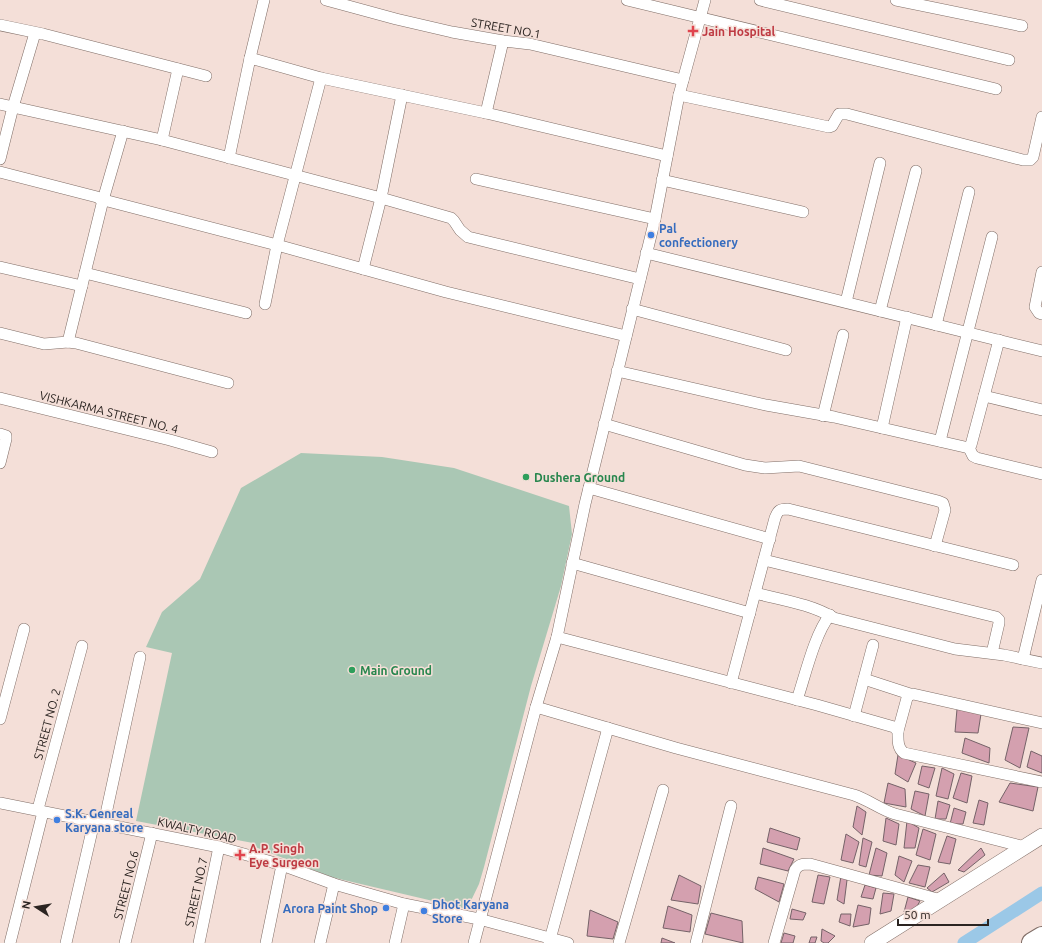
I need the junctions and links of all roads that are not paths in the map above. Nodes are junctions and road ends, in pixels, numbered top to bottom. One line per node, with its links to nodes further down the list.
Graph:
1 (264, 0): 12 (street)
2 (326, 0): 11 (street, STREET NO.1)
3 (627, 0): 7 (street)
4 (705, 0): 7 (street)
5 (760, 0): 13 (street)
6 (896, 0): 9 (street)
7 (700, 19): 17 (street); 18 (street)
8 (0, 25): 10 (street)
9 (1022, 26)
10 (35, 33): 14 (street); 22 (street)
11 (503, 41): 17 (street, STREET NO.1); 23 (street)
12 (250, 58): 16 (street); 28 (street)
13 (1009, 60)
14 (178, 69): 15 (street); 26 (street)
15 (206, 76)
16 (321, 78): 20 (street); 33 (street)
17 (683, 80): 19 (street)
18 (996, 89)
19 (679, 94): 24 (street); 27 (street)
20 (402, 95): 23 (street); 37 (street)
21 (0, 104): 22 (street)
22 (13, 107): 25 (street); 29 (street)
23 (486, 113): 27 (street)
24 (1042, 117)
25 (122, 131): 26 (street); 38 (street)
26 (162, 140): 28 (street)
27 (667, 156): 35 (street)
28 (228, 158): 33 (street)
29 (0, 159)
30 (880, 163): 50 (street)
31 (916, 171): 53 (street)
32 (0, 172): 38 (street)
33 (294, 175): 37 (street); 42 (street)
34 (476, 179): 40 (street)
35 (662, 180): 39 (street); 40 (street)
36 (969, 192): 57 (street)
37 (381, 198): 45 (street); 48 (street)
38 (103, 200): 42 (street); 47 (street)
39 (803, 212)
40 (654, 219): 43 (street)
41 (992, 237): 58 (street)
42 (277, 245): 45 (street); 51 (street)
43 (646, 253): 48 (street); 50 (street)
44 (0, 266): 49 (street)
45 (364, 269): 61 (street)
46 (1042, 272): 55 (street)
47 (85, 273): 49 (street); 54 (street)
48 (640, 279): 52 (street)
49 (82, 286): 63 (street)
50 (846, 302): 53 (street)
51 (265, 304)
52 (632, 310): 61 (street); 64 (street)
53 (880, 311): 56 (street)
54 (246, 313)
55 (1042, 314)
56 (907, 317): 57 (street); 73 (street)
57 (936, 325): 58 (street)
58 (967, 332): 62 (street); 75 (street)
59 (0, 333): 63 (street)
60 (843, 335): 71 (street)
61 (626, 336): 66 (street)
62 (999, 340): 65 (street); 68 (street)
63 (68, 342): 67 (street)
64 (786, 350)
65 (1042, 351)
66 (617, 371): 71 (street); 72 (street)
67 (228, 383)
68 (984, 396): 70 (street); 76 (street)
69 (0, 398): 77 (street, VISHKARMA STREET NO. 4)
70 (1042, 410)
71 (823, 416): 73 (street)
72 (604, 424): 80 (street); 82 (street)
73 (882, 428): 75 (street)
74 (2, 439): 78 (street)
75 (940, 441): 76 (street)
76 (969, 448): 79 (street)
77 (212, 452)
78 (0, 463)
79 (1042, 474)
80 (589, 488): 81 (street); 84 (street)
81 (770, 539): 82 (street); 83 (street)
82 (935, 546): 85 (street)
83 (764, 560): 87 (street); 94 (street)
84 (572, 563): 88 (street); 91 (street)
85 (1013, 565)
86 (1042, 580): 96 (street)
87 (755, 593): 88 (street); 89 (street)
88 (750, 613): 99 (street)
89 (830, 615): 94 (street); 101 (street)
90 (24, 629): 104 (street)
91 (557, 637): 99 (street); 102 (street)
92 (873, 645): 98 (street)
93 (82, 646): 112 (street, STREET NO. 2)
94 (992, 653): 96 (street)
95 (140, 657): 113 (street)
96 (1023, 659): 97 (street)
97 (1042, 663)
98 (864, 679): 100 (street); 103 (street)
99 (732, 683): 101 (street)
100 (910, 694): 105 (street); 107 (street)
101 (797, 700): 103 (street)
102 (536, 707): 106 (street); 122 (street)
103 (854, 716): 107 (street)
104 (0, 719)
105 (1042, 723)
106 (608, 728): 117 (street); 124 (street)
107 (898, 731): 108 (street)
108 (1042, 782)
109 (663, 790): 134 (street)
110 (0, 803): 112 (street, KWALTY ROAD)
111 (731, 806): 135 (street)
112 (40, 811): 113 (street, KWALTY ROAD); 125 (street, STREET NO. 2)
113 (99, 822): 114 (street, KWALTY ROAD); 126 (street)
114 (152, 833): 116 (street, KWALTY ROAD); 127 (street, STREET NO.6)
115 (1042, 836): 117 (street)
116 (219, 847): 118 (street, KWALTY ROAD); 128 (street, STREET NO.7)
117 (1025, 847): 120 (street)
118 (282, 865): 119 (street, KWALTY ROAD); 129 (street)
119 (334, 884): 121 (street, KWALTY ROAD); 130 (street)
120 (941, 900): 136 (street); 137 (street)
121 (404, 904): 122 (street, KWALTY ROAD); 131 (street)
122 (479, 919): 124 (street, KWALTY ROAD); 132 (street)
123 (1042, 937): 138 (highway)
124 (550, 941): 133 (street, KWALTY ROAD)
125 (10, 943)
126 (66, 943)
127 (125, 943)
128 (199, 943)
129 (266, 943)
130 (320, 943)
131 (395, 943)
132 (474, 943)
133 (568, 943)
134 (619, 943)
135 (696, 943)
136 (774, 943)
137 (872, 943)
138 (1032, 943)

